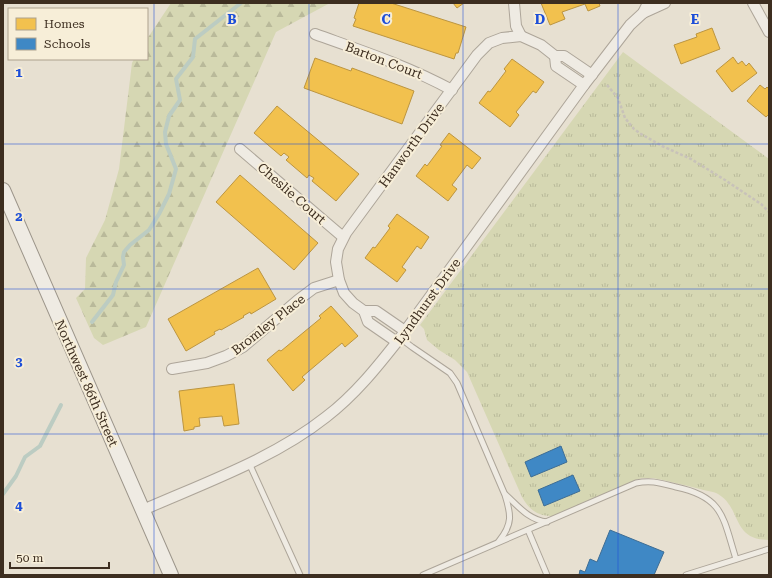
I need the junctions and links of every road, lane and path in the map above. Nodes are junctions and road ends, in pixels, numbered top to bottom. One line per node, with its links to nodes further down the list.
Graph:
1 (514, 3): 8 (street)
2 (648, 3): 5 (street, Lyndhurst Drive)
3 (665, 3): 5 (street, Lyndhurst Drive)
4 (752, 3): 6 (street)
5 (644, 13): 10 (street, Lyndhurst Drive)
6 (769, 32)
7 (315, 34): 13 (street, Barton Court)
8 (521, 36): 9 (street); 13 (street, Hanworth Drive)
9 (555, 56): 10 (street); 11 (street)
10 (592, 75): 11 (street, Lyndhurst Drive)
11 (584, 85): 19 (street, Lyndhurst Drive)
12 (607, 85): 16 (path)
13 (452, 90): 17 (street, Hanworth Drive)
14 (240, 149): 17 (street, Cheslie Court)
15 (3, 190): 23 (main road, Northwest 86th Street)
16 (769, 212)
17 (343, 237): 18 (street, Hanworth Drive)
18 (339, 280): 19 (street, Hanworth Drive); 20 (street, Bromley Place)
19 (401, 337): 21 (street, Lyndhurst Drive); 22 (lane)
20 (172, 368)
21 (249, 463): 23 (street, Lyndhurst Drive); 30 (lane)
22 (505, 494): 24 (lane); 26 (lane)
23 (143, 510): 29 (main road, Northwest 86th Street)
24 (547, 522): 25 (lane); 28 (lane)
25 (528, 530): 26 (lane); 32 (lane)
26 (498, 542): 31 (lane)
27 (769, 549): 28 (lane)
28 (736, 559): 33 (lane)
29 (171, 575)
30 (300, 575)
31 (423, 575)
32 (547, 575)
33 (686, 575)

